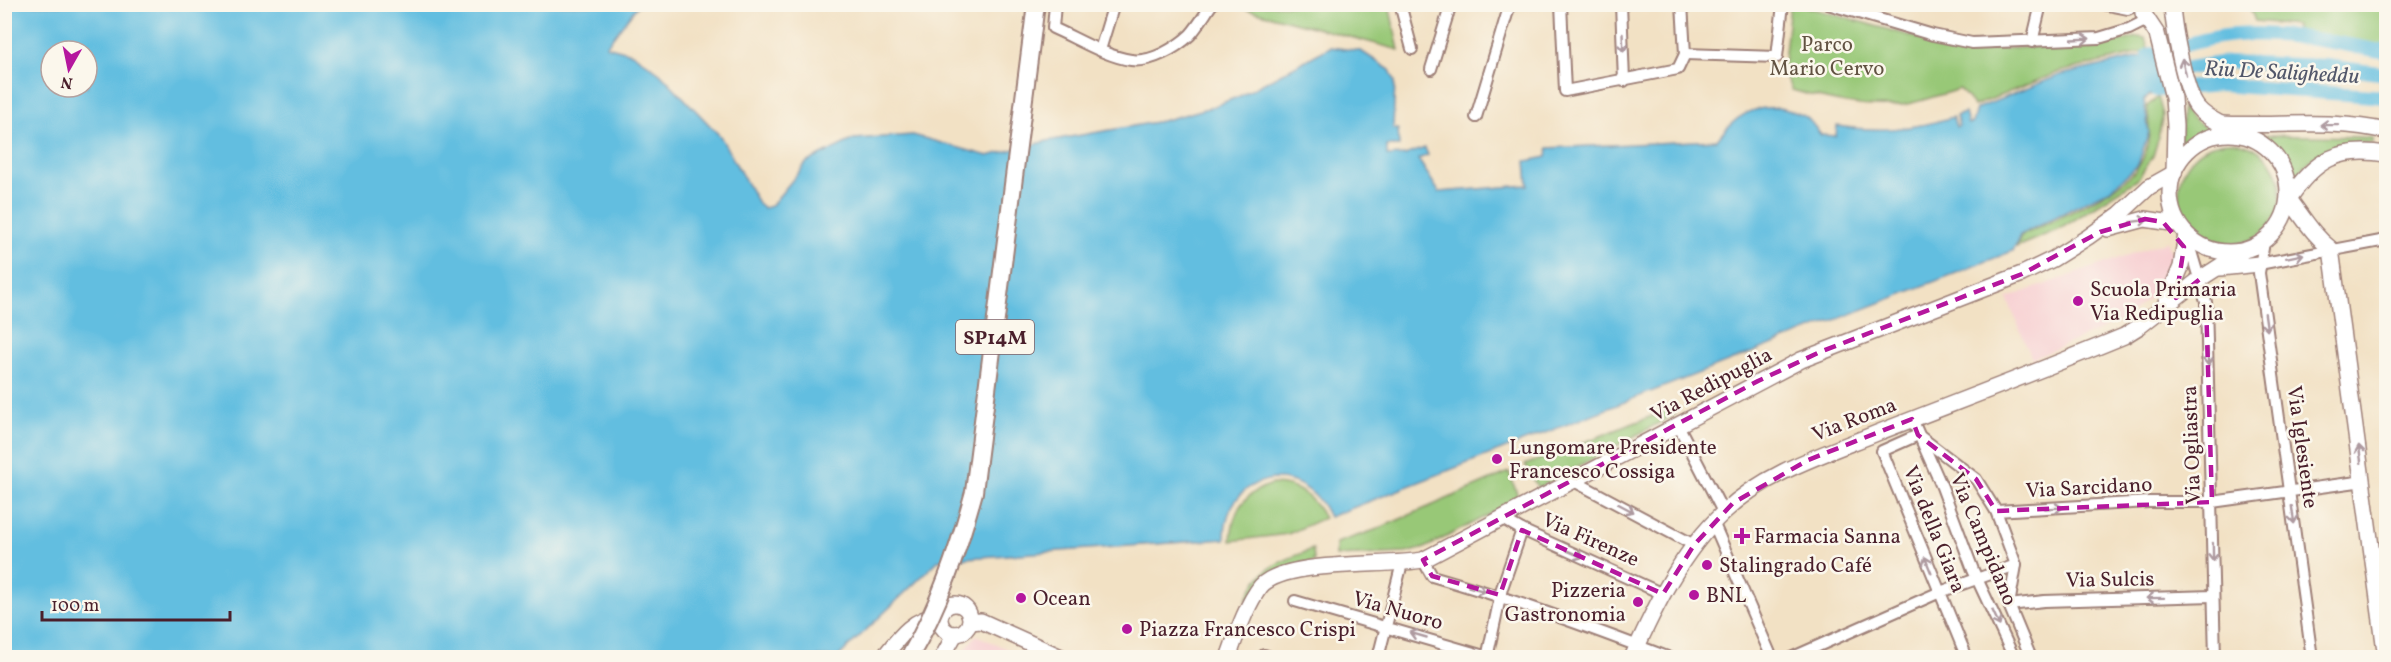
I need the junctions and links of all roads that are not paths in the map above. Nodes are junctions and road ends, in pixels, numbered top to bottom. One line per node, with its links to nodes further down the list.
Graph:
1 (1036, 4): 72 (main road, SP14M, bridge)
2 (1055, 4): 20 (street)
3 (1114, 4): 20 (street)
4 (1212, 4): 20 (street)
5 (1400, 4): 19 (street)
6 (1451, 4): 22 (street)
7 (1510, 4): 24 (street)
8 (1561, 4): 23 (street)
9 (1621, 4): 23 (street, one-way to 23)
10 (1682, 4): 21 (street)
11 (1783, 4): 21 (street)
12 (1828, 4): 18 (street)
13 (2041, 4): 18 (street)
14 (2103, 4): 15 (street)
15 (2140, 4): 17 (main road)
16 (2173, 6): 17 (main road); 25 (main road, one-way to 16)
17 (2149, 19): 18 (street, one-way to 17); 27 (main road)
18 (2031, 42)
19 (1412, 49)
20 (1100, 50)
21 (1685, 54): 23 (street)
22 (1431, 69)
23 (1624, 81)
24 (1476, 117)
25 (2243, 130): 26 (main road, one-way to 25); 29 (main road); 32 (main road)
26 (2386, 131)
27 (2174, 144): 29 (main road); 31 (main road)
28 (2386, 154): 30 (main road)
29 (2174, 172): 31 (main road, Via Redipuglia); 34 (main road)
30 (2302, 178): 32 (main road); 33 (main road)
31 (2149, 187): 35 (main road, Via Redipuglia)
32 (2289, 199): 33 (main road); 37 (main road)
33 (2302, 216): 38 (main road)
34 (2178, 232): 35 (main road, Via Redipuglia, one-way to 34); 39 (main road); 42 (street, Via Ogliastra); 43 (main road)
35 (2088, 237): 45 (main road, Via Redipuglia)
36 (2386, 240): 38 (street)
37 (2264, 242): 39 (main road); 40 (street, Via Iglesiente)
38 (2331, 249): 40 (street, one-way to 38); 48 (main road, one-way to 38)
39 (2242, 252): 41 (main road, Via Roma)
40 (2259, 264): 41 (main road); 49 (street, Via Iglesiente, one-way to 49)
41 (2217, 269): 42 (main road, Via Roma)
42 (2200, 279): 43 (main road, Via Roma); 50 (street, Via Ogliastra, one-way to 50)
43 (2164, 308): 44 (main road, Via Roma)
44 (1911, 420): 46 (street, Via Campidano); 52 (main road, Via Roma)
45 (1678, 425): 47 (main road, Via Redipuglia); 52 (street)
46 (1918, 435): 51 (street, Via Campidano); 59 (street, Via Campidano); 60 (street, Via della Giara, one-way to 46)
47 (1574, 481): 53 (main road, Via Redipuglia); 55 (street, one-way to 55)
48 (2364, 481): 49 (street, Via Sarcidano); 86 (main road)
49 (2290, 492): 50 (street, Via Sarcidano); 85 (street, Via Iglesiente, one-way to 85)
50 (2212, 502): 51 (street, Via Sarcidano, one-way to 50); 63 (street, Via Ogliastra, one-way to 63)
51 (1996, 511): 58 (street, Via Campidano)
52 (1718, 517): 55 (main road, Via Roma); 79 (street)
53 (1503, 519): 54 (street, Via Firenze); 56 (main road, Via Redipuglia)
54 (1522, 530): 61 (street, Via Firenze, one-way to 61); 62 (street)
55 (1694, 544): 61 (main road, Via Roma)
56 (1423, 560): 57 (main road, Via Redipuglia); 62 (street, one-way to 62)
57 (1402, 563): 68 (street); 75 (main road, Via Redipuglia)
58 (2016, 566): 59 (street); 65 (street, Via Campidano)
59 (1977, 578): 60 (street); 82 (street, Via Campidano, one-way to 82)
60 (1940, 592): 80 (street); 81 (street, Via della Giara)
61 (1663, 594): 70 (main road, Via Roma)
62 (1500, 595): 70 (street); 77 (street)
63 (2213, 596): 65 (street, Via Sulcis, one-way to 65); 84 (street, Via Ogliastra)
64 (1295, 601): 68 (street, Via Nuoro)
65 (2009, 605): 83 (street, Via Campidano)
66 (941, 616): 67 (main road); 69 (main road); 71 (main road)
67 (970, 622): 69 (main road); 74 (main road)
68 (1385, 626): 76 (street); 77 (street, Via Nuoro, one-way to 68)
69 (955, 634): 73 (main road)
70 (1635, 652): 78 (street)
71 (883, 657)
72 (909, 657)
73 (942, 657)
74 (1063, 657)
75 (1228, 657)
76 (1378, 657)
77 (1488, 657)
78 (1670, 657)
79 (1772, 657)
80 (1791, 657)
81 (1967, 657)
82 (2014, 657)
83 (2031, 657)
84 (2215, 657)
85 (2312, 657)
86 (2386, 657)

